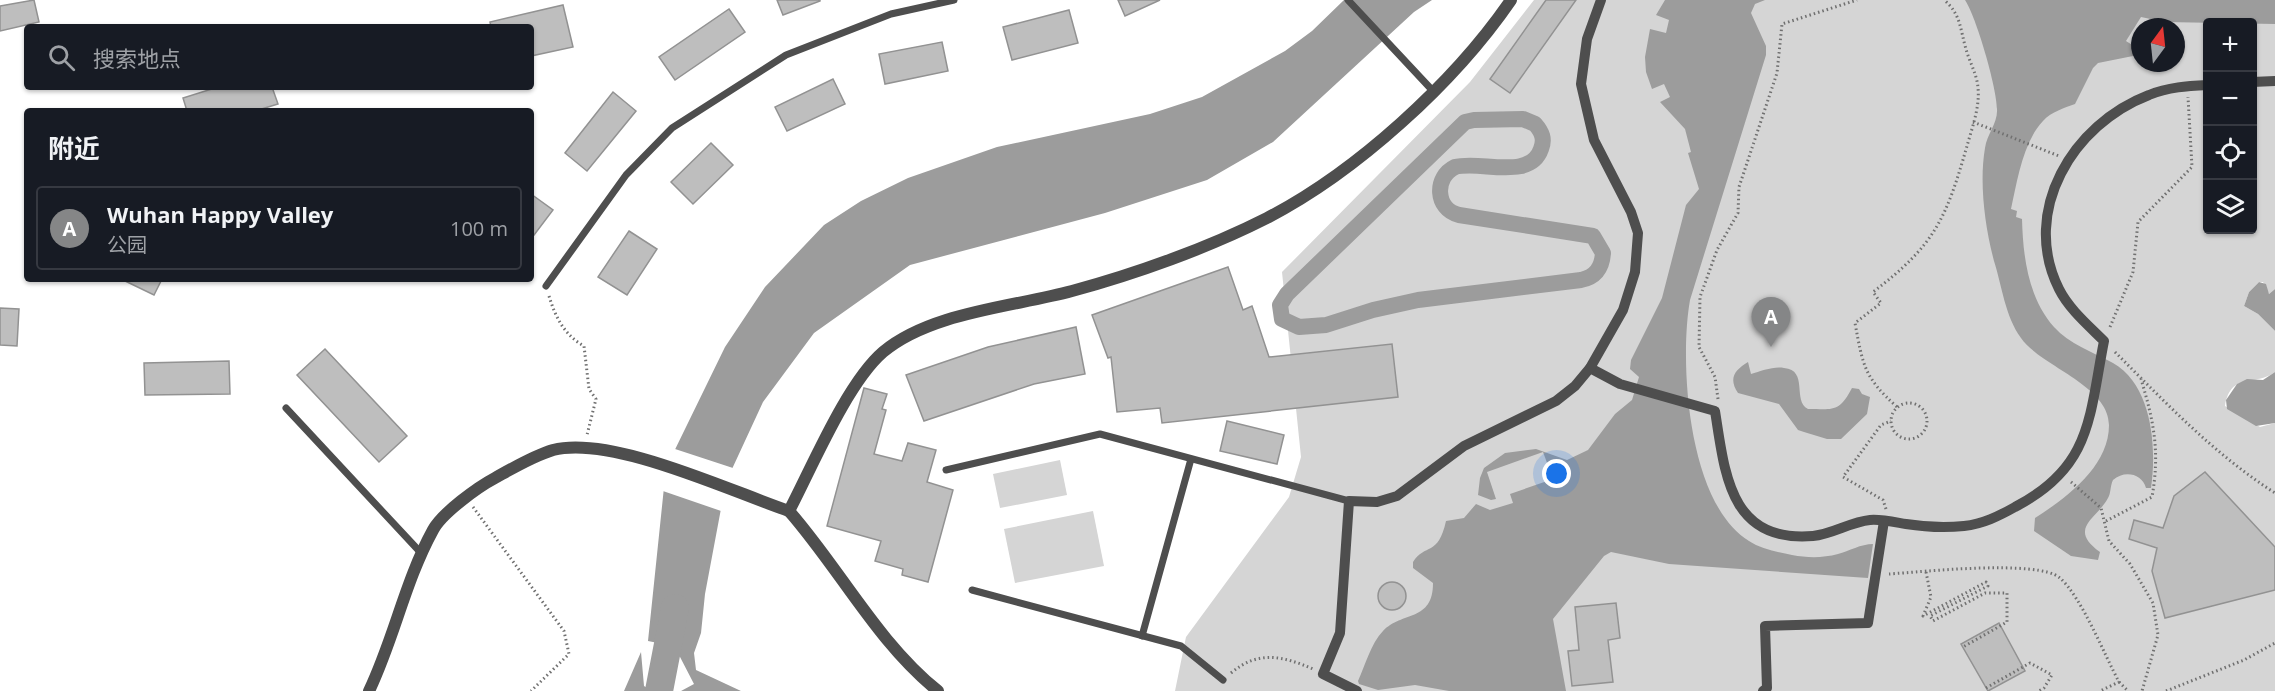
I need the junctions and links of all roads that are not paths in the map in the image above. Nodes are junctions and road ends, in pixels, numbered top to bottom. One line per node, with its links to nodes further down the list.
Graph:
1 (954, 0): 9 (lane)
2 (1348, 0): 8 (lane)
3 (1511, 0): 8 (street)
4 (1601, 0): 10 (street)
5 (2275, 81): 6 (street)
6 (2257, 82)
7 (2203, 85): 16 (street)
8 (1433, 91): 15 (street)
9 (546, 286)
10 (1590, 368): 14 (street); 16 (street)
11 (286, 408): 17 (lane)
12 (1191, 459): 13 (lane); 14 (lane); 19 (lane)
13 (946, 470)
14 (1348, 501): 23 (street)
15 (789, 511): 17 (street); 22 (street)
16 (1884, 521): 24 (street)
17 (422, 554): 21 (street)
18 (972, 590): 19 (lane)
19 (1142, 636): 20 (lane)
20 (1223, 680)
21 (369, 691)
22 (938, 691)
23 (1357, 691)
24 (1763, 691)

